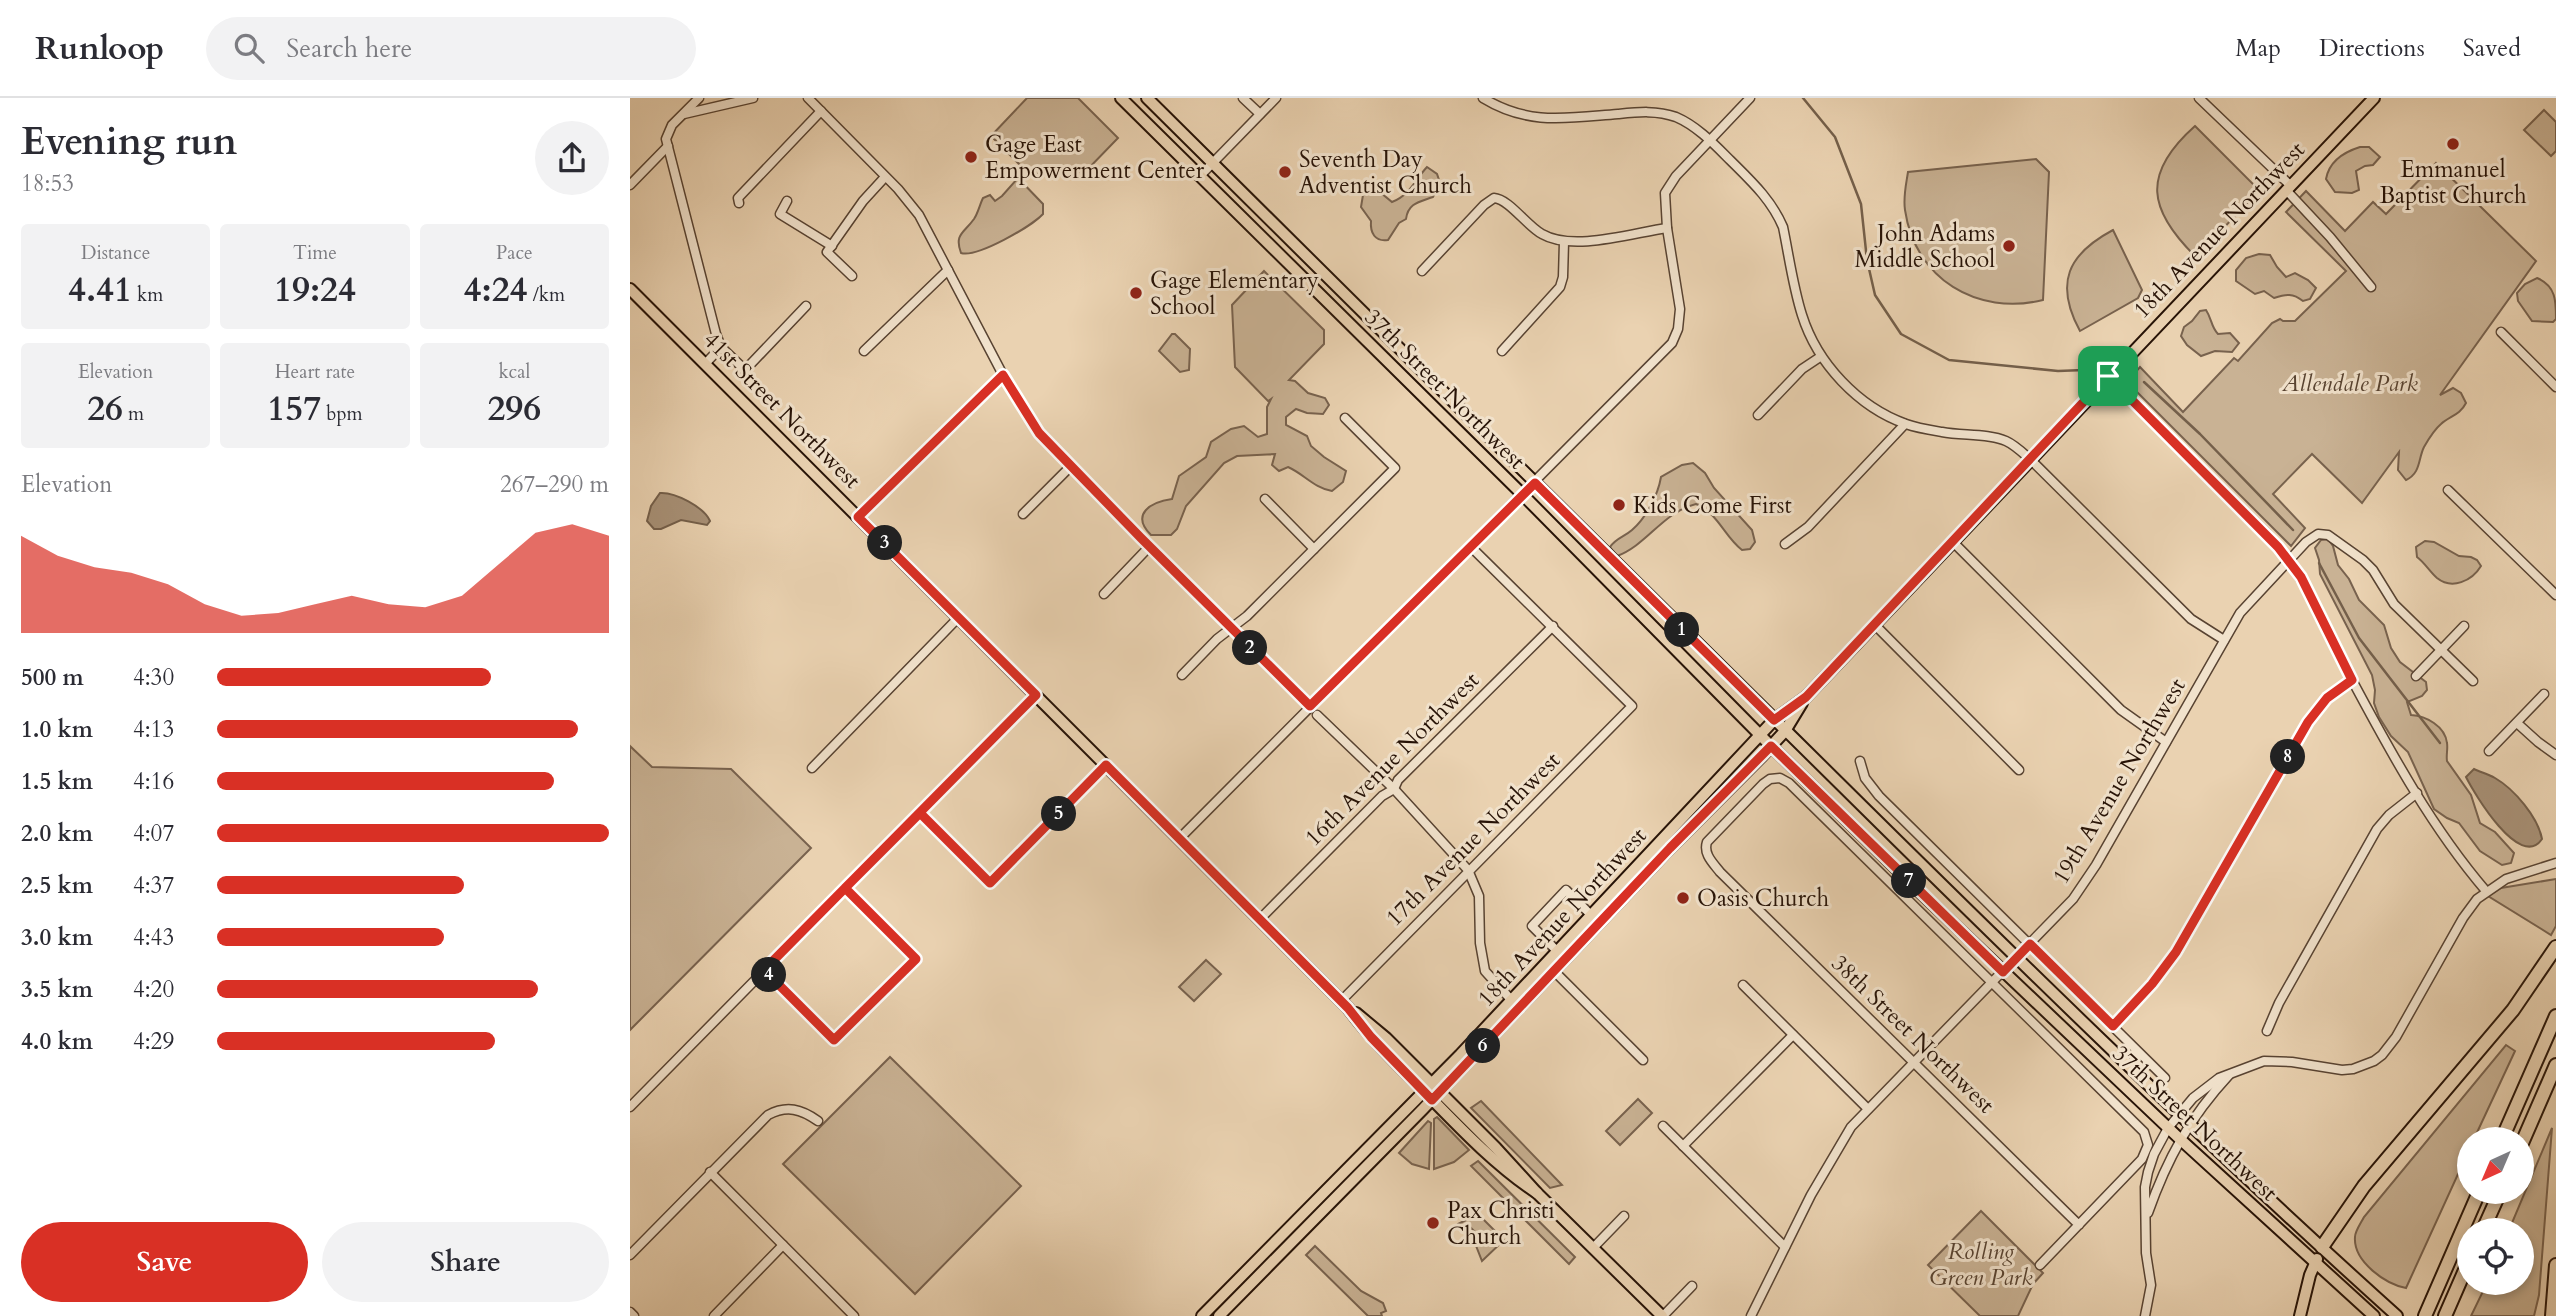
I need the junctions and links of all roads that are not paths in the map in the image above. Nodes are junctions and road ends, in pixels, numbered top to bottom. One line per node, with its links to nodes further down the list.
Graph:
1 (699, 98): 13 (street)
2 (753, 98): 13 (street)
3 (808, 98): 12 (street)
4 (1121, 98): 18 (main road, 37th Street Northwest)
5 (1147, 98): 17 (main road, 37th Street Northwest)
6 (1243, 98): 14 (street)
7 (1276, 98): 14 (street)
8 (1483, 98): 15 (street)
9 (1750, 98): 15 (street)
10 (2199, 98): 21 (street)
11 (2374, 98): 21 (main road, 18th Avenue Northwest)
12 (821, 111): 19 (street); 23 (street)
13 (683, 114): 16 (street)
14 (1260, 114): 17 (street)
15 (1710, 140): 24 (street); 37 (street)
16 (668, 146): 20 (street); 34 (street)
17 (1213, 163): 18 (street); 47 (main road, 37th Street Northwest)
18 (1200, 176): 49 (main road, 37th Street Northwest)
19 (885, 177): 26 (street); 27 (street)
20 (630, 185)
21 (2288, 188): 30 (street); 40 (main road, 18th Avenue Northwest)
22 (787, 201): 26 (street)
23 (739, 203)
24 (1667, 228): 25 (street); 47 (street)
25 (1563, 242): 28 (street); 36 (street)
26 (832, 246): 29 (street)
27 (948, 270): 35 (street); 39 (street)
28 (1422, 271)
29 (852, 276)
30 (2371, 287)
31 (630, 289): 38 (main road, 41st Street Northwest)
32 (806, 306): 34 (street)
33 (2501, 332): 41 (street)
34 (721, 347): 38 (street)
35 (864, 351)
36 (1502, 351)
37 (1820, 356): 42 (street); 44 (street)
38 (705, 364): 52 (main road, 41st Street Northwest)
39 (1003, 375): 46 (street); 52 (street)
40 (2108, 376): 45 (main road, 18th Avenue Northwest); 58 (street)
41 (2556, 387)
42 (1758, 415)
43 (1345, 418): 57 (street)
44 (1905, 424): 45 (street); 54 (street)
45 (2031, 460): 53 (main road, 18th Avenue Northwest); 66 (street)
46 (1070, 466): 51 (street); 55 (street)
47 (1535, 483): 49 (street); 77 (main road, 37th Street Northwest)
48 (2448, 490): 60 (street)
49 (1523, 495): 56 (street); 80 (main road, 37th Street Northwest)
50 (1265, 499): 57 (street)
51 (1023, 514)
52 (858, 517): 61 (main road, 41st Street Northwest)
53 (1953, 542): 62 (main road, 18th Avenue Northwest); 81 (street)
54 (1785, 544)
55 (1149, 547): 59 (street); 65 (street)
56 (1471, 547): 63 (street); 75 (street)
57 (1314, 549): 65 (street)
58 (2288, 559): 66 (street, 19th Avenue Northwest); 67 (street, 19th Avenue Northwest); 70 (street)
59 (1104, 594)
60 (2556, 595)
61 (959, 617): 73 (main road, 41st Street Northwest); 87 (street)
62 (1874, 624): 74 (main road, 18th Avenue Northwest); 88 (street)
63 (1553, 626): 89 (street, 16th Avenue Northwest); 94 (street, 17th Avenue Northwest)
64 (2464, 626): 67 (street)
65 (1231, 629): 68 (street); 75 (street)
66 (2224, 640): 81 (street, 19th Avenue Northwest)
67 (2441, 650): 69 (street); 71 (street, 19th Avenue Northwest)
68 (1182, 675)
69 (2416, 676)
70 (2352, 680): 90 (street); 111 (street)
71 (2473, 681)
72 (2544, 694): 78 (street)
73 (1036, 695): 86 (main road, 41st Street Northwest); 91 (street)
74 (1806, 697): 77 (main road, 18th Avenue Northwest); 79 (main road, 18th Avenue Northwest)
75 (1310, 706): 92 (street)
76 (1317, 715): 89 (street)
77 (1774, 720): 79 (main road, 37th Street Northwest); 80 (main road, 18th Avenue Northwest)
78 (2516, 723): 83 (street); 84 (street)
79 (1785, 731): 82 (main road, 18th Avenue Northwest); 102 (main road, 37th Street Northwest)
80 (1760, 735): 82 (main road, 37th Street Northwest); 97 (main road, 18th Avenue Northwest)
81 (2166, 742): 99 (street, 19th Avenue Northwest)
82 (1771, 746): 104 (main road, 18th Avenue Northwest); 105 (main road, 37th Street Northwest)
83 (2489, 751)
84 (2556, 755)
85 (1860, 761): 99 (street)
86 (1106, 765): 91 (street); 92 (main road, 41st Street Northwest)
87 (812, 768)
88 (2020, 770)
89 (1394, 789): 94 (street); 98 (street, 16th Avenue Northwest)
90 (2417, 793): 96 (street); 112 (street)
91 (920, 813): 95 (street)
92 (1179, 839): 98 (main road, 41st Street Northwest)
93 (2556, 863): 96 (street)
94 (1468, 870): 108 (street); 109 (street, 17th Avenue Northwest)
95 (845, 888): 103 (street); 103 (street)
96 (2486, 891): 117 (street)
97 (1592, 916): 101 (main road, 18th Avenue Northwest); 101 (street)
98 (1259, 920): 109 (main road, 41st Street Northwest)
99 (2030, 944): 102 (street, 19th Avenue Northwest); 111 (street)
100 (2556, 947): 139 (highway)
101 (1558, 952): 108 (main road, 18th Avenue Northwest)
102 (2016, 958): 105 (street, 19th Avenue Northwest); 123 (main road, 37th Street Northwest)
103 (764, 970): 121 (street)
104 (1554, 971): 108 (main road, 18th Avenue Northwest); 114 (street)
105 (2003, 972): 106 (street, 19th Avenue Northwest); 129 (main road, 37th Street Northwest)
106 (1993, 982): 115 (street, 19th Avenue Northwest); 115 (street, 38th Street Northwest); 136 (street)
107 (1743, 985): 113 (street)
108 (1515, 1004): 119 (main road, 18th Avenue Northwest); 120 (main road, 18th Avenue Northwest)
109 (1345, 1005): 119 (main road, 41st Street Northwest)
110 (2556, 1016): 127 (highway)
111 (2113, 1026): 118 (street)
112 (2267, 1031)
113 (1793, 1035): 122 (street); 131 (street)
114 (1643, 1060)
115 (1914, 1062): 122 (street, 19th Avenue Northwest); 136 (street, 38th Street Northwest)
116 (2556, 1065): 128 (highway)
117 (2230, 1074): 123 (street); 125 (street)
118 (2165, 1078)
119 (1427, 1086): 120 (main road, 41st Street Northwest); 152 (main road, 18th Avenue Northwest)
120 (1436, 1096): 140 (main road, 41st Street Northwest); 153 (main road, 18th Avenue Northwest)
121 (630, 1107)
122 (1868, 1109): 138 (street, 19th Avenue Northwest)
123 (2179, 1114): 125 (main road, 37th Street Northwest); 129 (street)
124 (818, 1121): 132 (street)
125 (2190, 1125): 130 (street); 139 (main road, 37th Street Northwest)
126 (1663, 1126): 131 (street)
127 (2507, 1127)
128 (2529, 1127)
129 (2168, 1128): 130 (main road, 37th Street Northwest); 135 (street)
130 (2180, 1139): 135 (street); 142 (main road, 37th Street Northwest)
131 (1683, 1146): 138 (street)
132 (710, 1172): 137 (street); 141 (street)
133 (2474, 1204): 159 (highway)
134 (1624, 1216): 140 (street)
135 (2147, 1216): 156 (street)
136 (2079, 1224): 143 (street)
137 (783, 1245): 150 (street); 151 (street)
138 (1785, 1247): 155 (street, 19th Avenue Northwest)
139 (2322, 1247): 142 (main road); 148 (main road, 37th Street Northwest)
140 (1593, 1248): 154 (main road, 41st Street Northwest)
141 (630, 1255)
142 (2315, 1263): 157 (main road); 158 (main road, 37th Street Northwest)
143 (2040, 1265)
144 (2556, 1265): 161 (highway)
145 (1692, 1286): 154 (street)
146 (2457, 1288): 160 (highway)
147 (630, 1312): 149 (street)
148 (2395, 1314)
149 (634, 1316)
150 (714, 1316)
151 (854, 1316)
152 (1202, 1316)
153 (1219, 1316)
154 (1662, 1316)
155 (1751, 1316)
156 (2145, 1316)
157 (2300, 1316)
158 (2374, 1316)
159 (2425, 1316)
160 (2445, 1316)
161 (2552, 1316)

